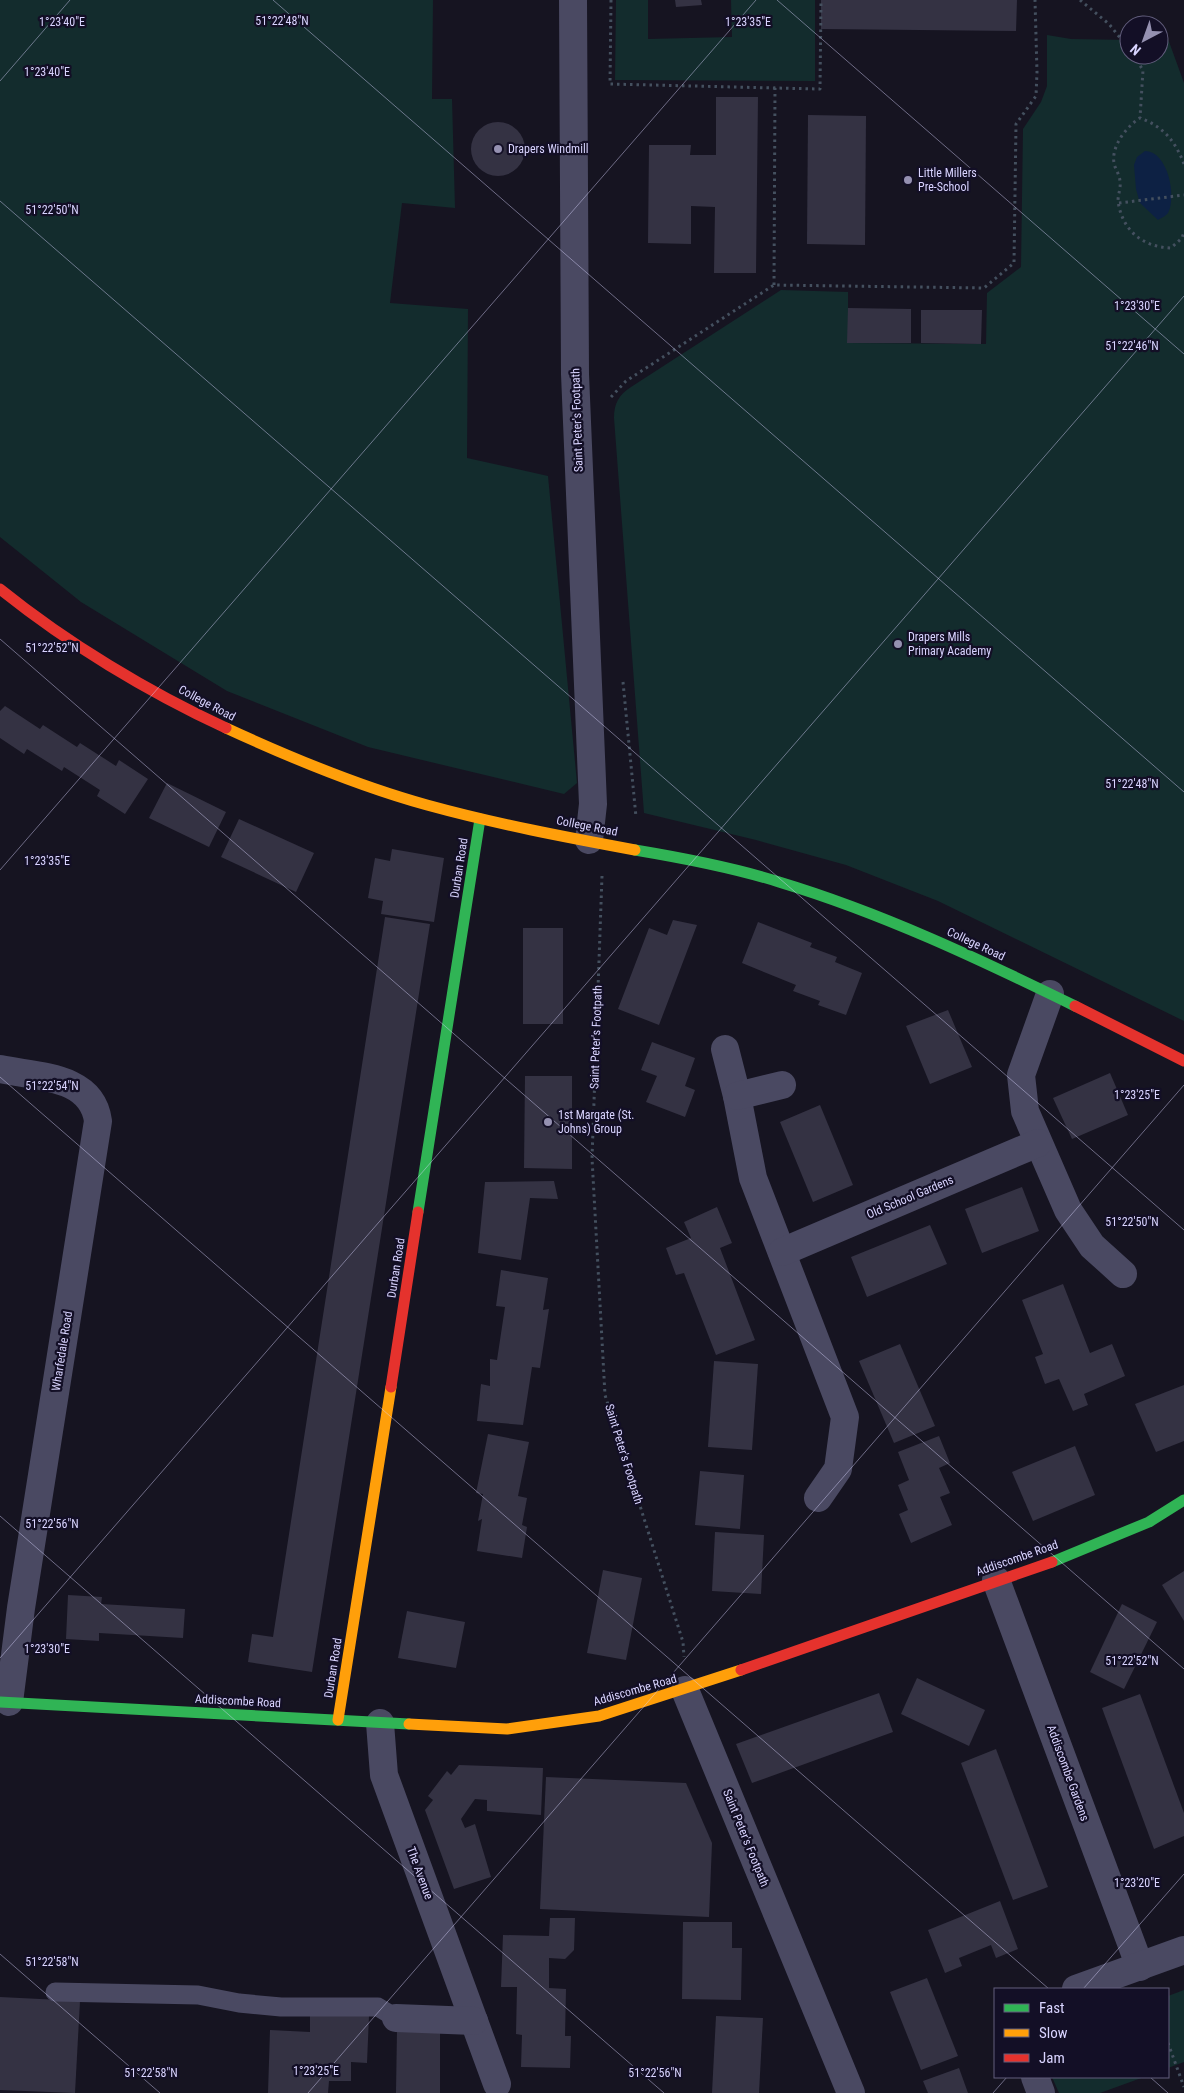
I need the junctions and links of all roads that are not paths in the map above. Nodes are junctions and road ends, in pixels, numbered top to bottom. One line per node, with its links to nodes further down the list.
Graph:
1 (573, 0): 4 (street, Saint Peter's Footpath)
2 (0, 589): 3 (street, College Road)
3 (480, 819): 4 (street, College Road); 19 (street, Durban Road)
4 (589, 840): 5 (street, College Road)
5 (1050, 994): 7 (street, College Road); 11 (street)
6 (725, 1049): 10 (street)
7 (1184, 1061)
8 (0, 1069): 18 (street, Wharfedale Road)
9 (782, 1085): 10 (street)
10 (738, 1096): 12 (street)
11 (1038, 1143): 12 (street, Old School Gardens); 13 (street)
12 (782, 1252): 14 (street)
13 (1123, 1274)
14 (818, 1498)
15 (1184, 1500): 16 (street, Addiscombe Road)
16 (996, 1580): 17 (street, Addiscombe Road); 22 (street, Addiscombe Gardens)
17 (685, 1690): 20 (street, Addiscombe Road); 29 (street, Saint Peter's Footpath)
18 (5, 1702): 19 (street, Addiscombe Road)
19 (338, 1720): 20 (street, Addiscombe Road)
20 (380, 1723): 26 (street, The Avenue)
21 (1184, 1950): 22 (street)
22 (1140, 1967): 23 (street)
23 (1079, 1988)
24 (55, 1992): 25 (lane)
25 (396, 2018): 26 (street)
26 (474, 2021): 28 (street, The Avenue)
27 (1035, 2078): 30 (street)
28 (497, 2084)
29 (852, 2093)
30 (1040, 2093)

